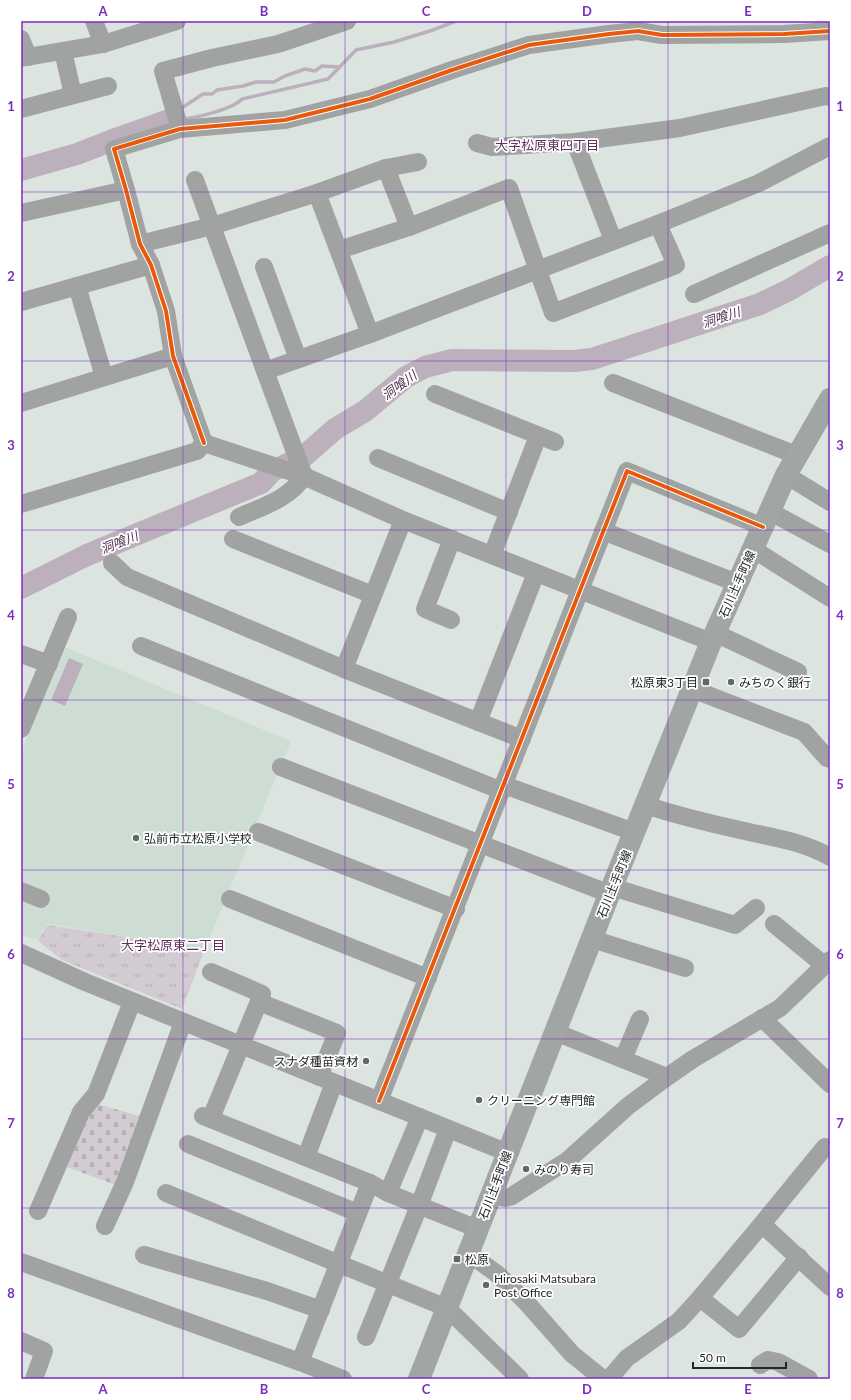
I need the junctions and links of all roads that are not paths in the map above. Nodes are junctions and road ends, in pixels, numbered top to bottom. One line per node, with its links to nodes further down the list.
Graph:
1 (94, 21): 6 (street)
2 (177, 21): 6 (street)
3 (347, 21): 13 (street)
4 (830, 31): 13 (street)
5 (21, 39): 8 (street)
6 (103, 44): 7 (street)
7 (63, 51): 8 (street); 10 (street)
8 (24, 57)
9 (108, 86): 10 (street)
10 (74, 95): 12 (street)
11 (830, 97): 14 (street)
12 (21, 109)
13 (180, 129): 20 (street)
14 (575, 142): 15 (street); 27 (street)
15 (477, 143)
16 (830, 146): 23 (street)
17 (418, 162): 18 (street)
18 (386, 168): 21 (street); 25 (street)
19 (196, 180): 24 (street)
20 (126, 190): 22 (street); 28 (street)
21 (317, 193): 24 (street); 29 (street)
22 (21, 213)
23 (658, 224): 27 (street); 32 (street)
24 (212, 226): 28 (street); 39 (street)
25 (410, 227): 29 (street); 32 (street)
26 (830, 233): 34 (street)
27 (613, 240): 32 (street)
28 (140, 244): 30 (street)
29 (339, 250): 36 (street)
30 (151, 266): 33 (street); 37 (street)
31 (264, 267): 38 (street)
32 (538, 270): 36 (street)
33 (77, 286): 35 (street); 40 (street)
34 (694, 294)
35 (21, 302)
36 (370, 334): 38 (street)
37 (174, 356): 40 (street); 47 (street)
38 (298, 360): 39 (street)
39 (265, 371): 51 (street)
40 (104, 377): 44 (street)
41 (613, 383): 48 (street)
42 (435, 394): 45 (street)
43 (830, 398): 48 (main road, 石川土手町線)
44 (21, 403)
45 (538, 436): 46 (street); 54 (street)
46 (555, 442)
47 (204, 443): 51 (street); 53 (street)
48 (796, 455): 50 (main road, 石川土手町線)
49 (378, 458): 54 (street)
50 (786, 475): 52 (street); 56 (main road, 石川土手町線)
51 (304, 476): 55 (street); 57 (street)
52 (830, 502)
53 (21, 504)
54 (509, 512): 63 (street)
55 (239, 517)
56 (766, 519): 58 (street); 61 (street); 62 (main road, 石川土手町線)
57 (403, 520): 60 (street); 68 (street)
58 (603, 531): 66 (street); 67 (street)
59 (233, 539): 68 (street)
60 (452, 539): 63 (street); 71 (street)
61 (830, 544)
62 (753, 549): 66 (main road, 石川土手町線); 69 (street)
63 (492, 555): 65 (street)
64 (112, 563): 76 (street)
65 (536, 573): 67 (street); 79 (street)
66 (737, 584): 72 (main road, 石川土手町線)
67 (580, 590): 72 (street); 81 (street)
68 (372, 595): 76 (street)
69 (830, 598)
70 (68, 617): 75 (street)
71 (451, 620)
72 (713, 638): 77 (street); 78 (main road, 石川土手町線)
73 (141, 646): 84 (street)
74 (21, 654): 75 (street)
75 (49, 664): 80 (street)
76 (344, 669): 79 (street)
77 (798, 672)
78 (692, 689): 82 (street); 85 (main road, 石川土手町線)
79 (478, 722): 81 (street)
80 (21, 729)
81 (522, 739): 84 (street)
82 (830, 759)
83 (281, 767): 88 (street)
84 (503, 788): 87 (street); 88 (street)
85 (645, 805): 87 (main road, 石川土手町線); 89 (street)
86 (258, 832): 95 (street)
87 (634, 832): 90 (main road, 石川土手町線)
88 (481, 844): 90 (street); 95 (street)
89 (830, 857)
90 (611, 890): 94 (street); 97 (main road, 石川土手町線)
91 (21, 891): 92 (street)
92 (41, 899)
93 (230, 899): 102 (street)
94 (756, 908)
95 (456, 909): 102 (street)
96 (774, 924): 99 (street)
97 (592, 939): 100 (street); 108 (main road, 石川土手町線)
98 (21, 953): 103 (street)
99 (827, 963): 105 (street)
100 (685, 968)
101 (211, 972): 104 (street)
102 (428, 978): 114 (street)
103 (132, 1002): 107 (street); 126 (street)
104 (259, 1002): 109 (street); 112 (street)
105 (762, 1018): 111 (street); 113 (street)
106 (640, 1019): 110 (street)
107 (183, 1022): 109 (street); 129 (street)
108 (555, 1032): 110 (street); 119 (main road, 石川土手町線)
109 (241, 1045): 112 (street); 120 (street)
110 (623, 1059): 111 (street)
111 (667, 1077): 124 (street)
112 (327, 1080): 114 (street); 120 (street)
113 (830, 1084)
114 (379, 1101): 115 (street)
115 (420, 1117): 116 (street); 123 (street)
116 (448, 1129): 119 (street); 125 (street)
117 (188, 1144): 127 (street)
118 (825, 1147): 128 (street)
119 (508, 1153): 124 (main road, 石川土手町線)
120 (306, 1157): 121 (street)
121 (370, 1183): 123 (street); 127 (street)
122 (166, 1193): 135 (street)
123 (388, 1193): 125 (street)
124 (491, 1195): 130 (main road, 石川土手町線)
125 (419, 1206): 130 (street); 136 (street)
126 (38, 1211)
127 (358, 1213): 135 (street)
128 (762, 1224): 133 (street); 138 (street)
129 (105, 1226)
130 (478, 1229): 131 (main road, 石川土手町線)
131 (468, 1253): 139 (main road, 石川土手町線); 149 (street)
132 (144, 1255): 140 (street)
133 (799, 1257): 137 (street); 138 (street)
134 (21, 1262): 143 (street)
135 (339, 1264): 136 (street); 140 (street)
136 (387, 1284): 139 (street); 141 (street)
137 (830, 1287)
138 (700, 1298): 150 (street)
139 (447, 1308): 147 (main road, 石川土手町線); 148 (street)
140 (322, 1310): 143 (street)
141 (366, 1337)
142 (21, 1341): 145 (street)
143 (300, 1362): 146 (street)
144 (760, 1365): 151 (street)
145 (34, 1379)
146 (343, 1379)
147 (419, 1379)
148 (520, 1379)
149 (603, 1379)
150 (609, 1379)
151 (809, 1379)

